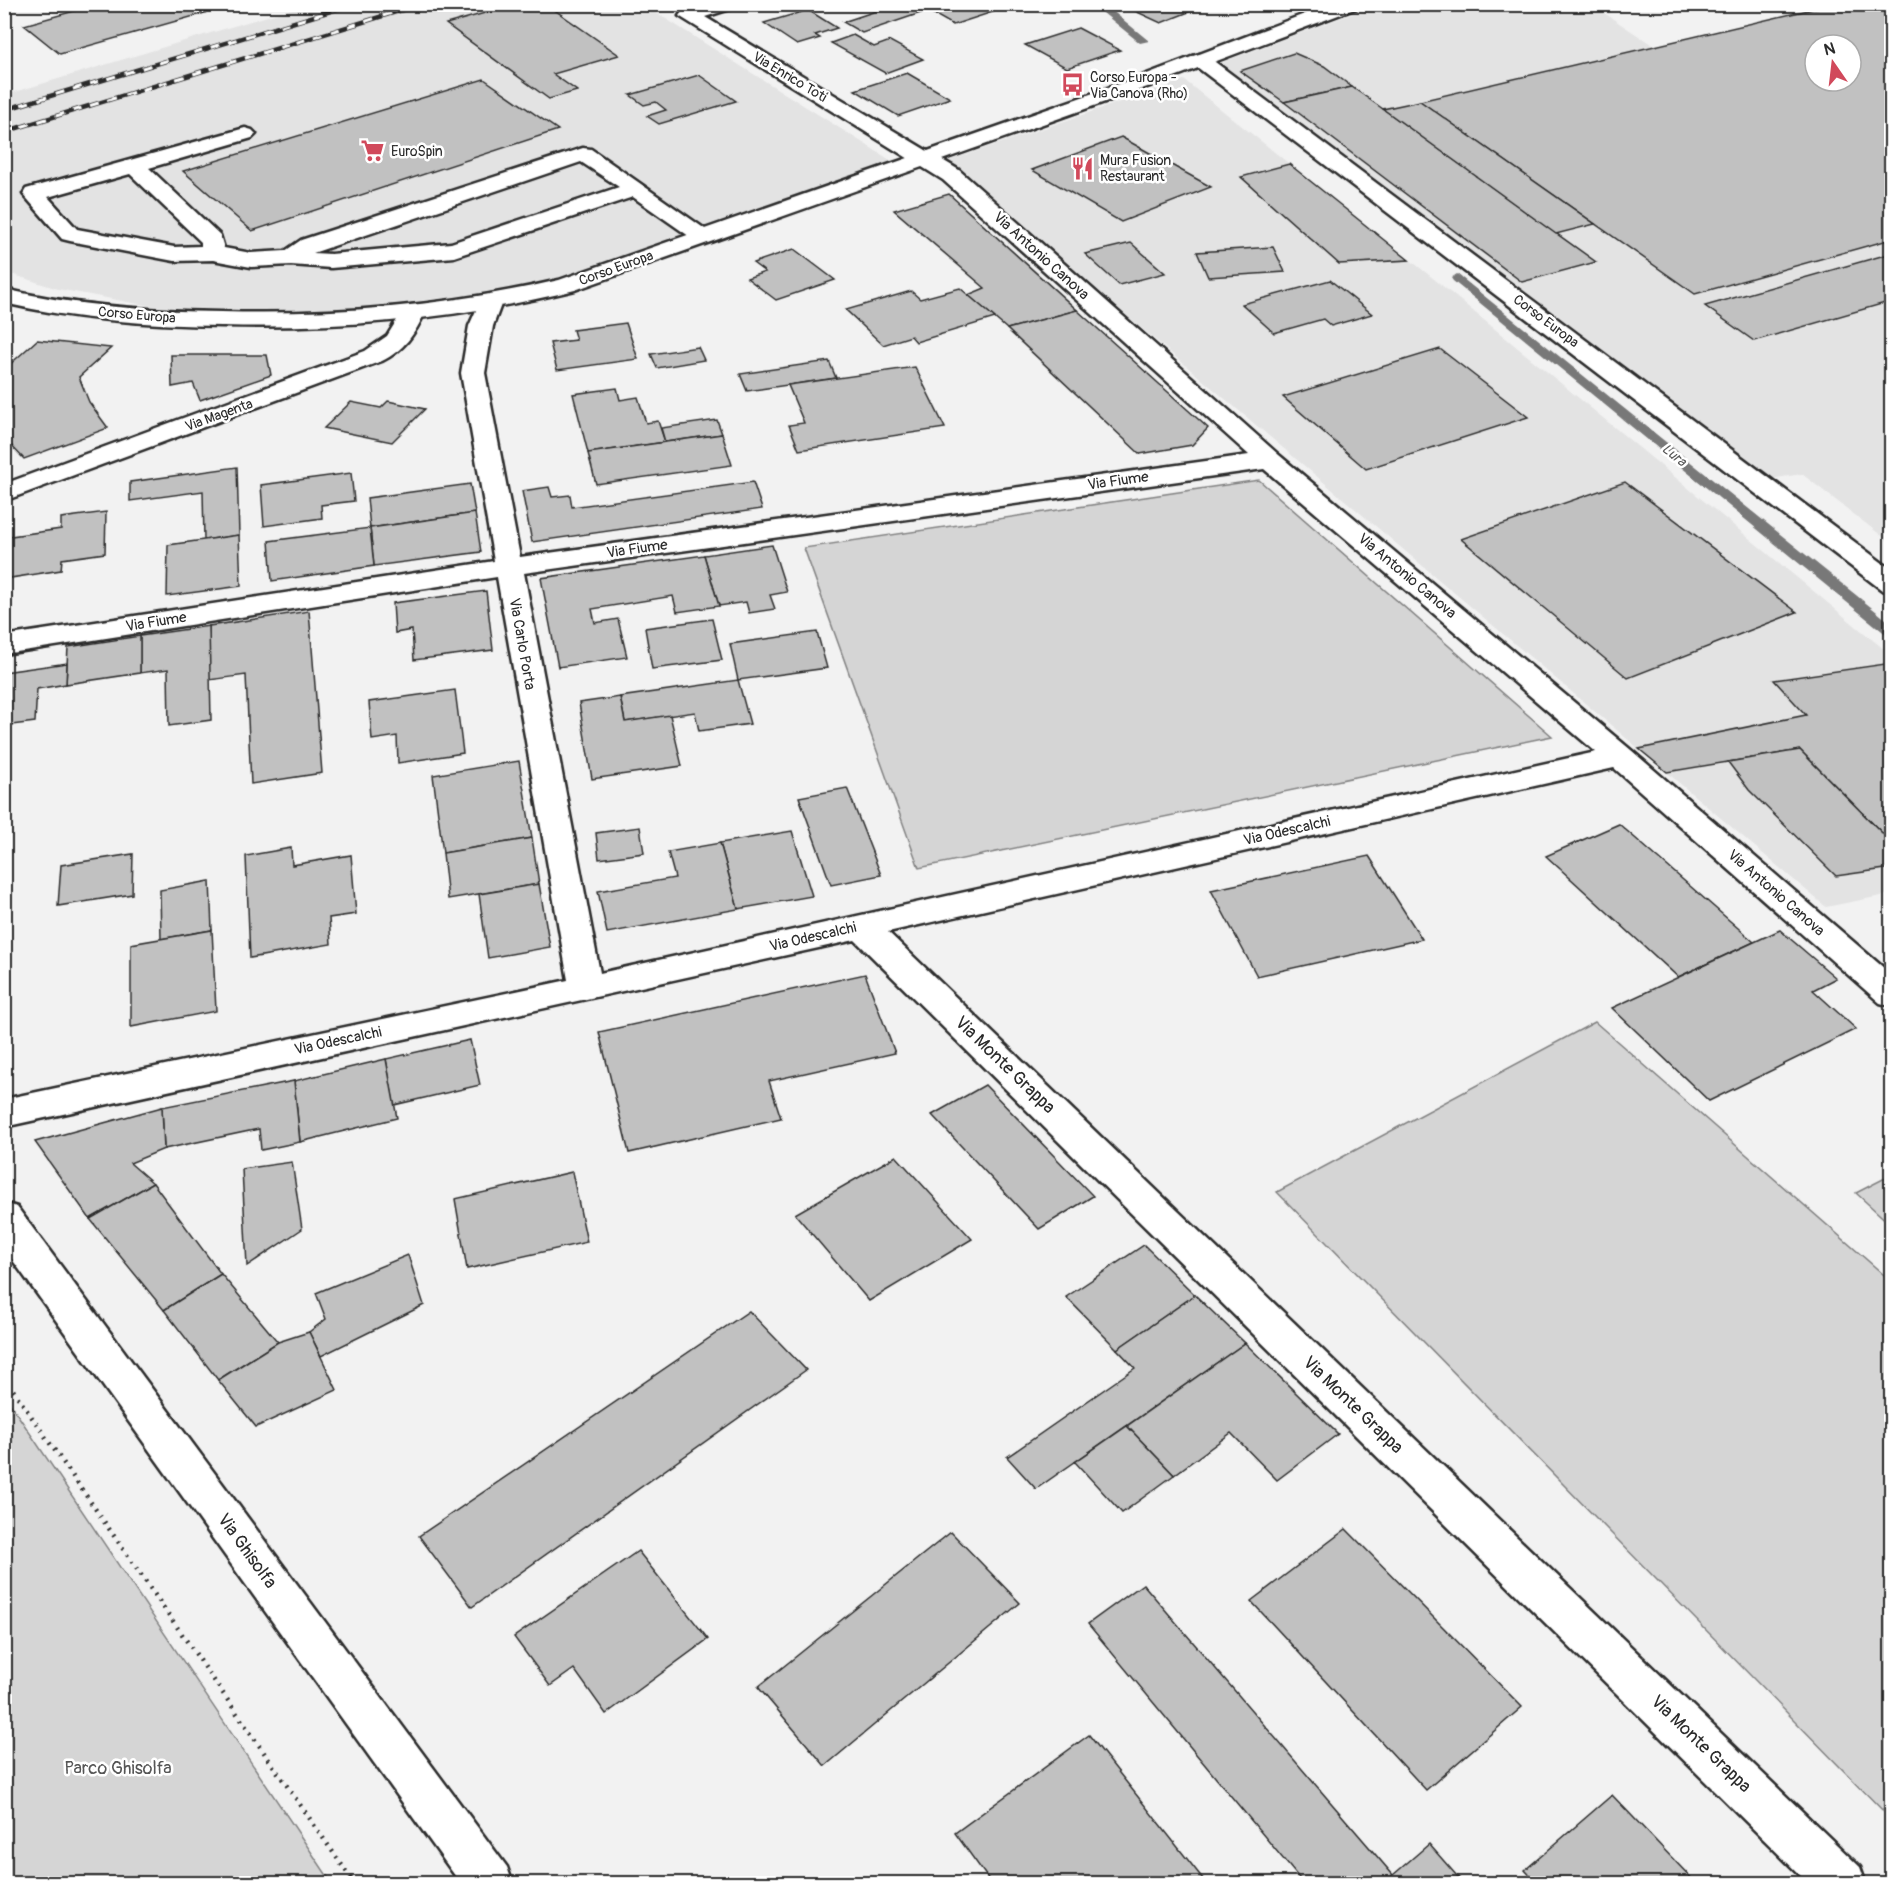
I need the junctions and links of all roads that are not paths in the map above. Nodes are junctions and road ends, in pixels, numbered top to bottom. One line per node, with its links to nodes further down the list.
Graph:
1 (726, 4): 5 (street, Via Enrico Toti)
2 (1350, 4): 3 (street, Corso Europa)
3 (1200, 60): 5 (street, Corso Europa); 19 (street, Corso Europa)
4 (245, 134): 6 (street)
5 (922, 159): 8 (street, Corso Europa); 16 (street, Via Antonio Canova)
6 (134, 166): 9 (street); 9 (street)
7 (636, 189): 8 (street); 10 (street); 10 (street)
8 (704, 236): 12 (street, Corso Europa)
9 (213, 253): 10 (street)
10 (291, 258)
11 (4, 296): 14 (street, Corso Europa)
12 (490, 302): 15 (street, Corso Europa); 18 (street, Via Carlo Porta)
13 (4, 304): 14 (street)
14 (35, 304): 15 (street, Corso Europa)
15 (413, 312): 17 (street, Via Magenta)
16 (1270, 460): 18 (street, Via Fiume); 21 (street, Via Antonio Canova)
17 (4, 493)
18 (508, 567): 20 (street, Via Fiume); 23 (street, Via Carlo Porta)
19 (1892, 584)
20 (4, 645)
21 (1620, 757): 22 (street, Via Odescalchi); 24 (street, Via Antonio Canova)
22 (862, 927): 23 (street, Via Odescalchi); 28 (street, Via Monte Grappa)
23 (586, 988): 25 (street, Via Odescalchi)
24 (1892, 994)
25 (4, 1113)
26 (4, 1218): 27 (street, Via Ghisolfa)
27 (490, 1884)
28 (1843, 1884)

